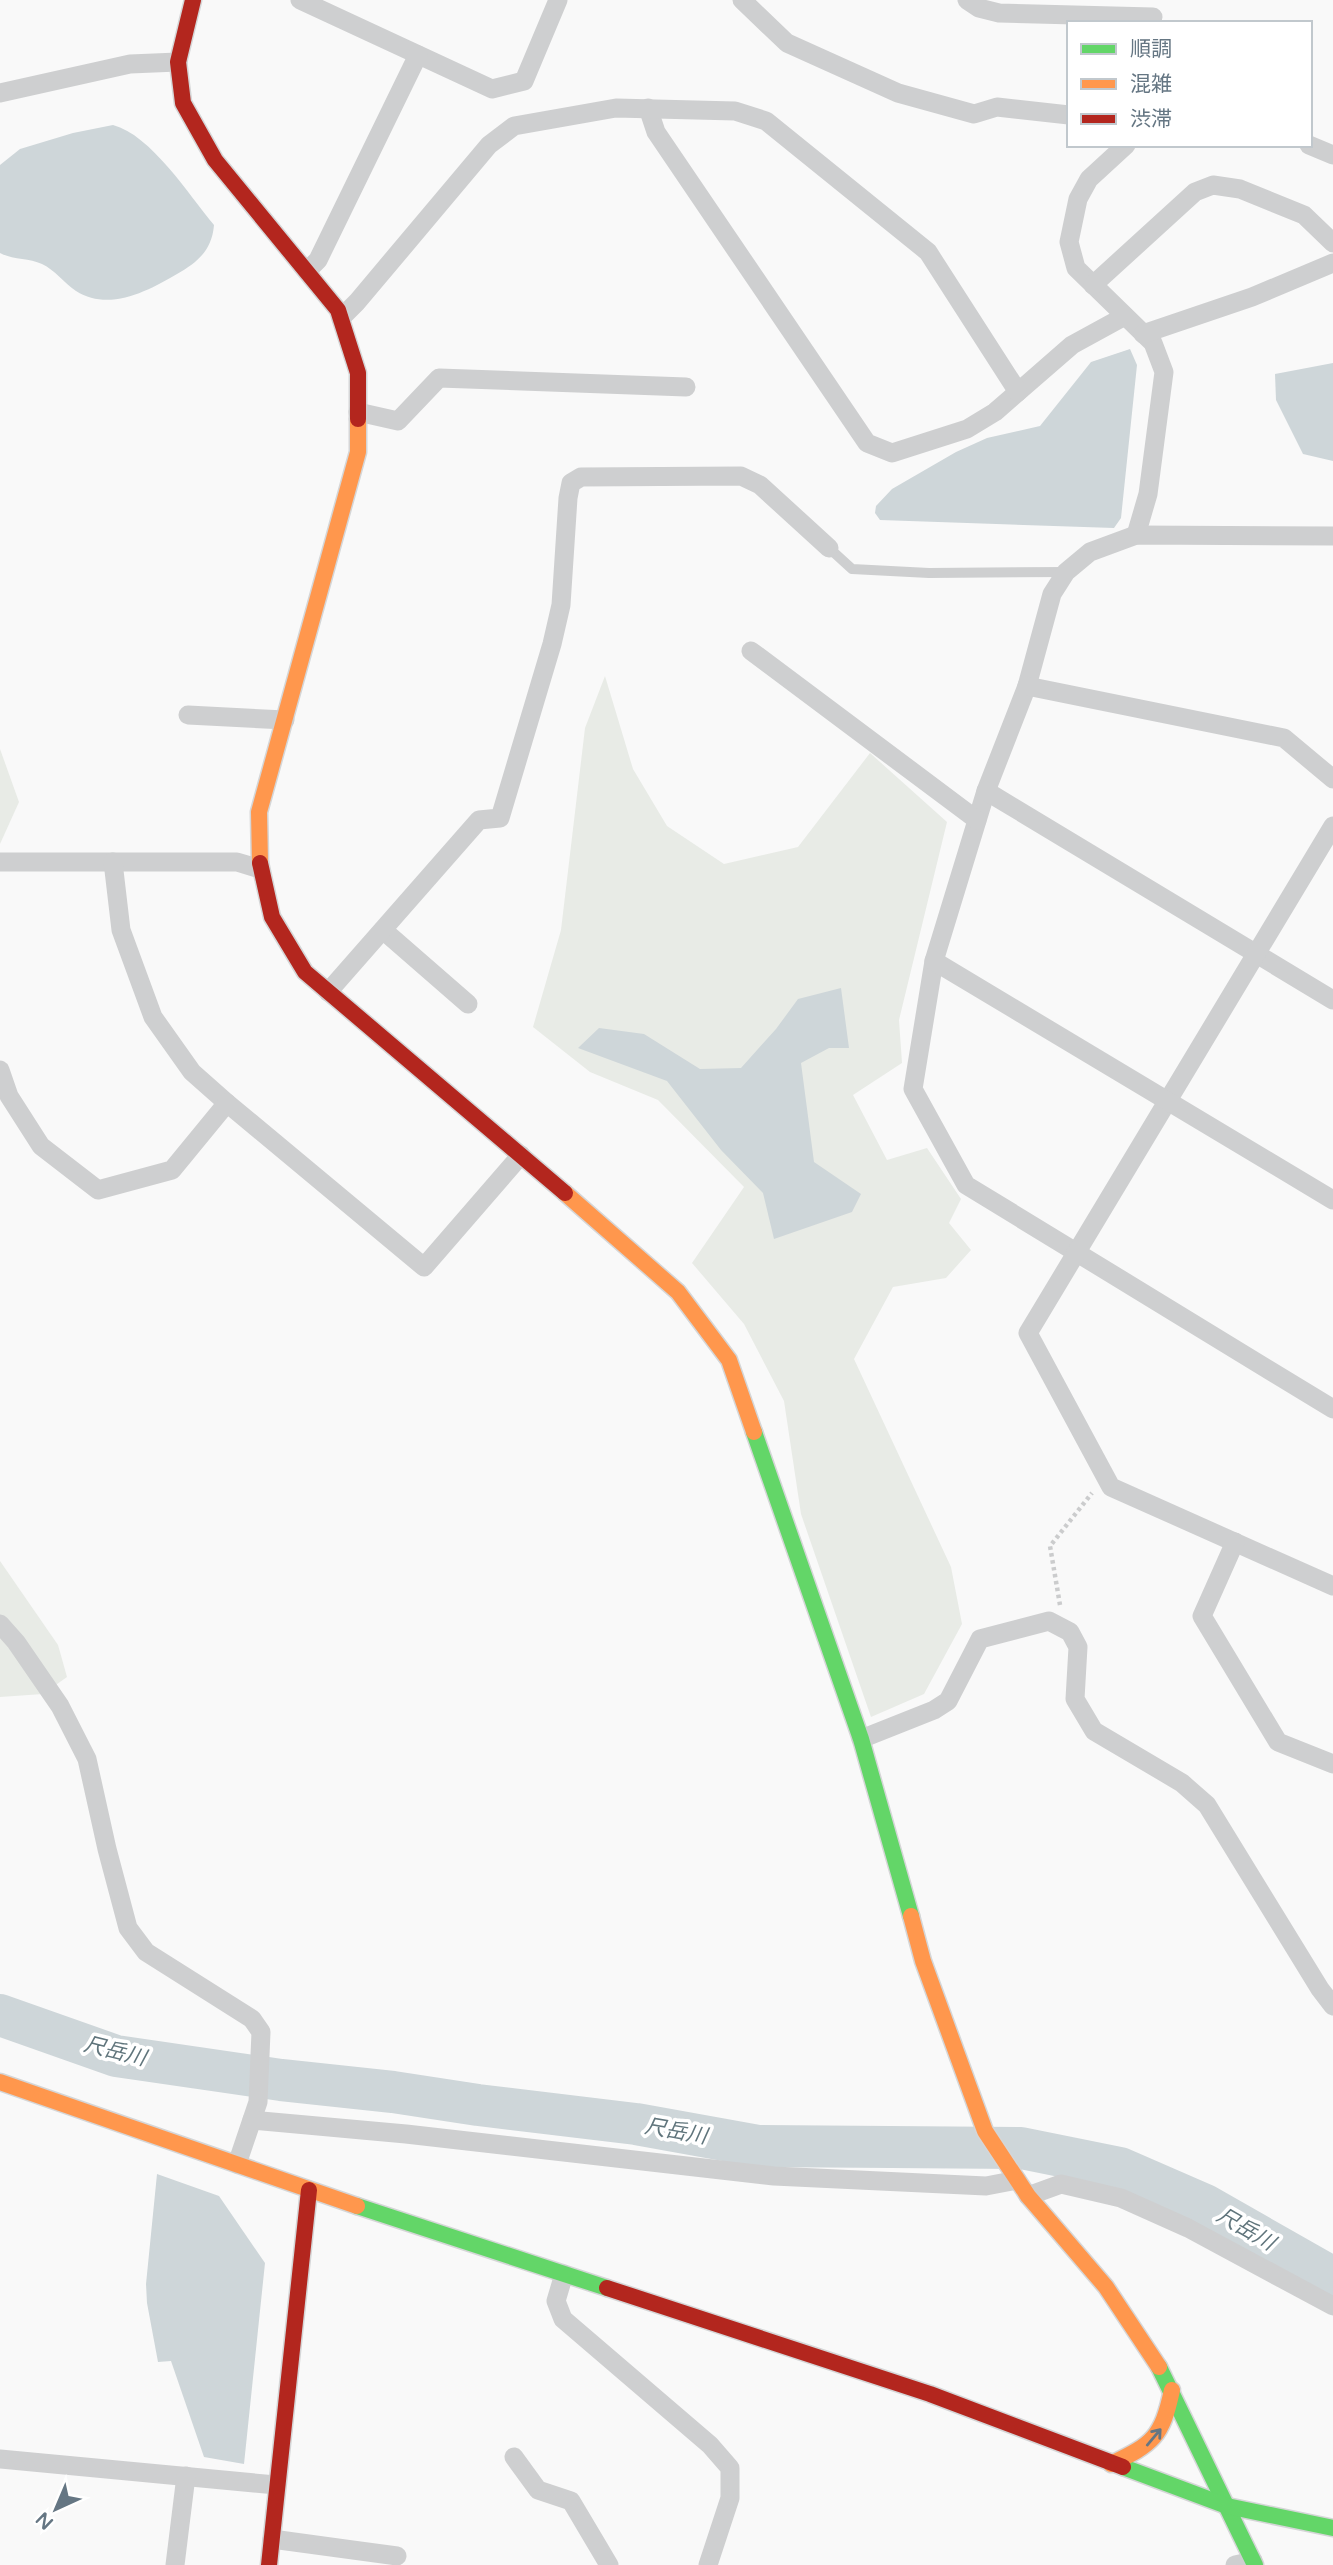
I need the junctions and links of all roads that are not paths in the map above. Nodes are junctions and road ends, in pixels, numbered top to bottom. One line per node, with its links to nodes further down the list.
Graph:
1 (193, 0): 8 (street)
2 (300, 0): 7 (street)
3 (558, 0): 7 (street)
4 (742, 0): 11 (street)
5 (967, 0): 6 (street)
6 (1154, 13)
7 (418, 55): 17 (street)
8 (178, 62): 9 (street); 17 (street)
9 (0, 93)
10 (648, 108): 20 (street); 23 (street); 23 (street)
11 (1067, 116)
12 (1312, 146): 14 (street)
13 (1124, 147): 18 (street)
14 (1333, 155)
15 (1333, 243): 18 (street)
16 (1333, 263): 21 (street)
17 (307, 271): 20 (street)
18 (1093, 285): 19 (street)
19 (1125, 316): 21 (street); 23 (street)
20 (341, 317): 24 (street)
21 (1143, 334): 25 (street)
22 (686, 387): 24 (street)
23 (1018, 392)
24 (358, 412): 32 (street)
25 (1136, 536): 26 (street); 28 (street)
26 (1333, 536)
27 (829, 548): 28 (lane); 40 (street)
28 (1066, 572): 30 (street)
29 (751, 651): 35 (street)
30 (1027, 686): 33 (street); 34 (street)
31 (188, 715): 32 (street)
32 (285, 720): 39 (street)
33 (1333, 779)
34 (986, 791): 35 (street); 41 (street)
35 (977, 820): 42 (street)
36 (1333, 826): 41 (street)
37 (0, 862): 38 (street)
38 (113, 862): 39 (street); 48 (street)
39 (260, 869): 43 (street)
40 (383, 930): 43 (street); 45 (street)
41 (1254, 954): 44 (street); 47 (street)
42 (934, 961): 47 (street); 51 (street)
43 (328, 992): 49 (street)
44 (1333, 1000)
45 (467, 1004)
46 (0, 1070): 48 (street)
47 (1168, 1101): 50 (street); 51 (street)
48 (227, 1103): 49 (street)
49 (521, 1155): 56 (street)
50 (1333, 1200)
51 (1076, 1253): 52 (street); 53 (street)
52 (1333, 1409)
53 (1235, 1542): 54 (street); 57 (street)
54 (1333, 1586)
55 (0, 1624): 60 (street)
56 (861, 1739): 58 (street); 62 (street)
57 (1333, 1764)
58 (1333, 2006)
59 (0, 2082): 61 (street)
60 (252, 2120): 61 (street); 62 (street)
61 (237, 2164): 63 (street)
62 (1019, 2184): 65 (street); 66 (street)
63 (309, 2190): 64 (street); 71 (street)
64 (564, 2274): 69 (street); 80 (street)
65 (1333, 2306)
66 (1172, 2390): 69 (street, one-way to 66); 72 (street)
67 (514, 2457): 79 (street)
68 (0, 2459): 70 (street)
69 (1111, 2464): 72 (street)
70 (186, 2476): 71 (street); 77 (street)
71 (276, 2485): 74 (street)
72 (1227, 2506): 73 (street); 76 (street)
73 (1333, 2528)
74 (272, 2539): 75 (street); 78 (street)
75 (397, 2552)
76 (1248, 2564)
77 (174, 2565)
78 (269, 2565)
79 (609, 2565)
80 (708, 2565)

